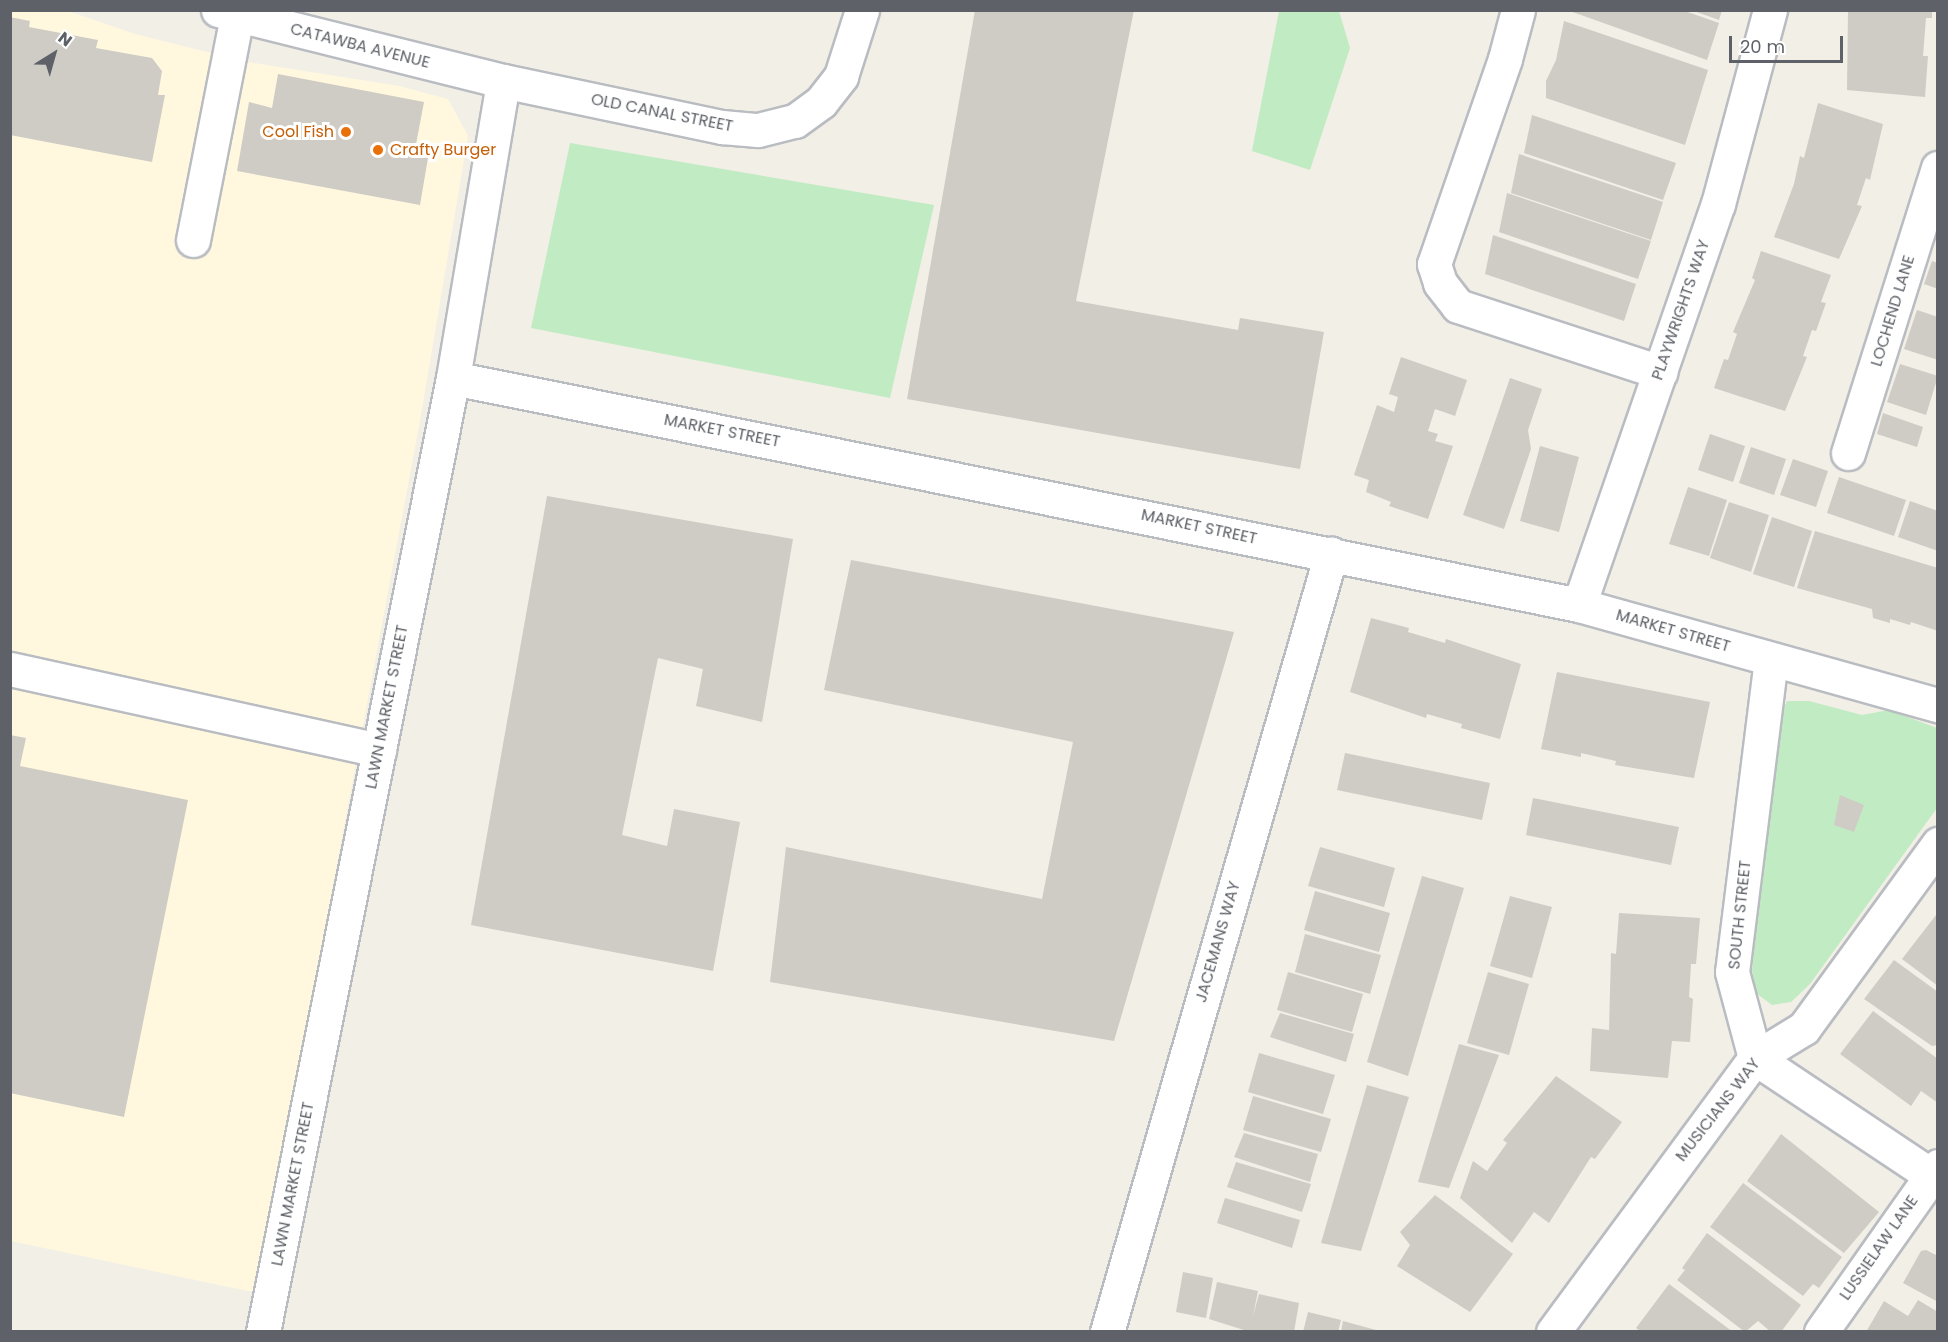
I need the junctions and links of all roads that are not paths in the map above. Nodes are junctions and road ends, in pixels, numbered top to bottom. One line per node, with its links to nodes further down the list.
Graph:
1 (862, 10): 5 (street, OLD CANAL STREET)
2 (1518, 10): 8 (street)
3 (1770, 10): 8 (street, PLAYWRIGHTS WAY)
4 (231, 12): 5 (street, CATAWBA AVENUE); 7 (street)
5 (503, 81): 9 (street, LAWN MARKET STREET)
6 (1938, 168): 10 (street, LOCHEND LANE)
7 (193, 240)
8 (1660, 372): 12 (street, PLAYWRIGHTS WAY)
9 (453, 378): 11 (street, MARKET STREET); 16 (street, LAWN MARKET STREET)
10 (1848, 453)
11 (1331, 554): 12 (street, MARKET STREET); 21 (street, JACEMANS WAY)
12 (1579, 605): 13 (street, MARKET STREET)
13 (1771, 659): 15 (street, MARKET STREET); 18 (street, SOUTH STREET)
14 (10, 669): 16 (street)
15 (1938, 705)
16 (379, 750): 20 (street, LAWN MARKET STREET)
17 (1938, 844): 18 (street, MUSICIANS WAY)
18 (1755, 1058): 19 (street); 22 (street, MUSICIANS WAY)
19 (1935, 1174): 23 (street, LUSSIELAW LANE)
20 (263, 1332)
21 (1107, 1332)
22 (1553, 1332)
23 (1821, 1332)

